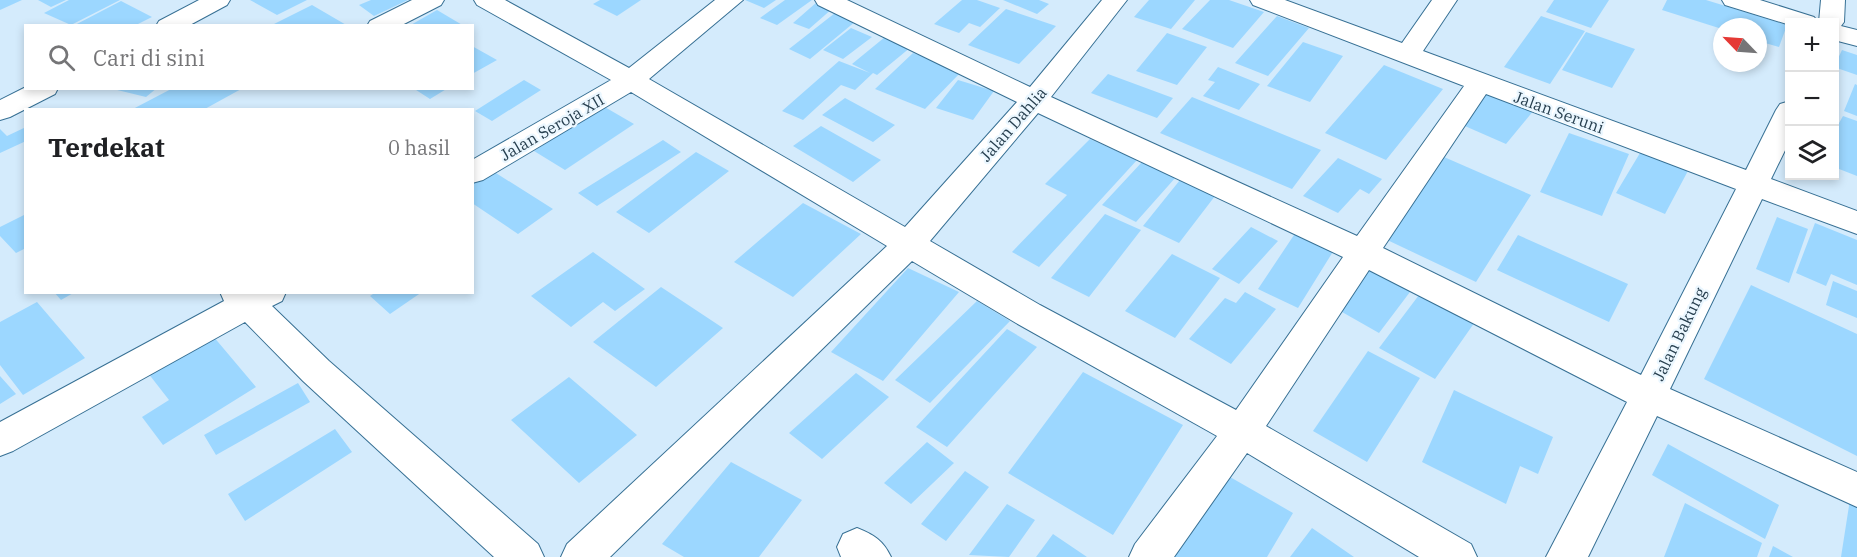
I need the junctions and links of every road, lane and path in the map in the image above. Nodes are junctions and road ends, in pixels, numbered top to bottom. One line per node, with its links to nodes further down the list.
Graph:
1 (218, 0): 13 (street)
2 (432, 0): 14 (street)
3 (486, 0): 18 (street)
4 (731, 0): 18 (street, Jalan Seroja XII)
5 (827, 0): 21 (street)
6 (1114, 0): 21 (street, Jalan Dahlia)
7 (1262, 0): 17 (street, Jalan Seruni)
8 (1445, 0): 17 (street)
9 (1734, 0): 11 (street)
10 (1833, 0): 12 (street)
11 (1791, 18)
12 (1831, 18)
13 (172, 24)
14 (383, 24)
15 (1839, 33): 16 (street)
16 (1857, 38)
17 (1406, 56): 19 (street, Jalan Seruni)
18 (631, 80): 24 (street, Jalan Seroja XII); 27 (street)
19 (1480, 83): 25 (street, Jalan Seruni); 28 (street)
20 (41, 90): 22 (street)
21 (1034, 100): 27 (street, Jalan Dahlia); 28 (street)
22 (9, 107)
23 (1785, 120): 25 (street, Jalan Bakung)
24 (474, 172)
25 (1752, 183): 26 (street, Jalan Seruni); 30 (street, Jalan Bakung)
26 (1857, 223)
27 (908, 245): 31 (street); 35 (street, Jalan Dahlia)
28 (1364, 253): 30 (street); 31 (street)
29 (251, 297): 32 (street); 34 (street)
30 (1649, 396): 33 (street); 38 (street, Jalan Bakung)
31 (1242, 431): 36 (street); 37 (street)
32 (0, 440)
33 (1857, 490)
34 (524, 557)
35 (582, 557)
36 (1150, 557)
37 (1456, 557)
38 (1567, 557)

